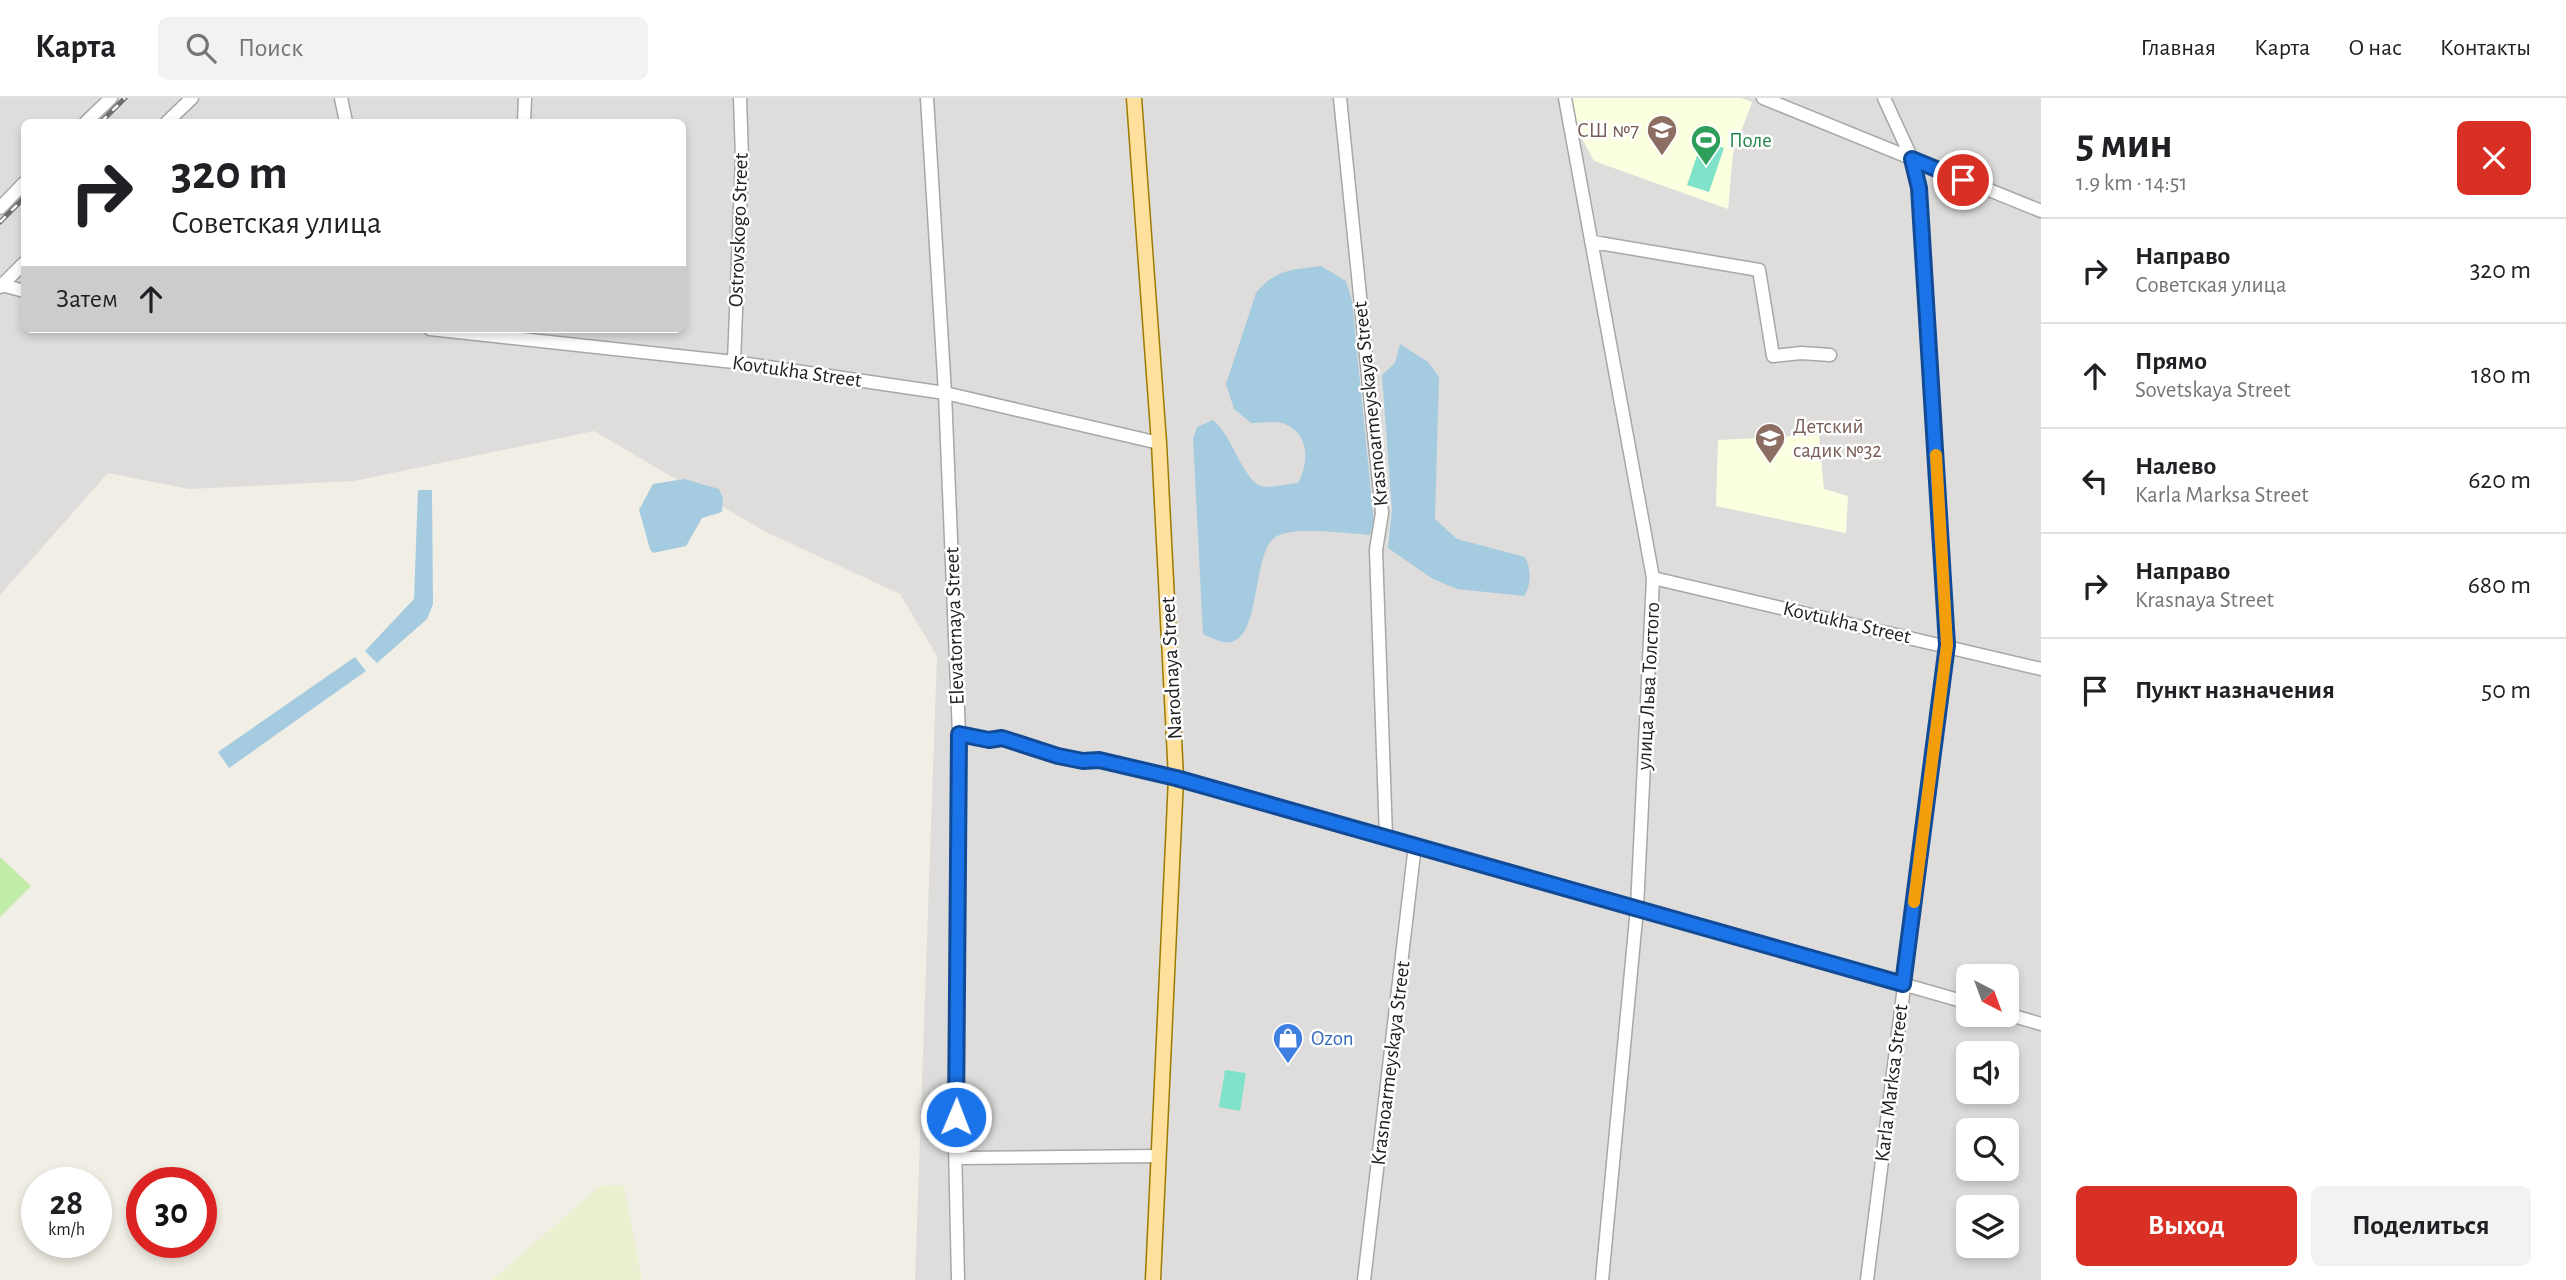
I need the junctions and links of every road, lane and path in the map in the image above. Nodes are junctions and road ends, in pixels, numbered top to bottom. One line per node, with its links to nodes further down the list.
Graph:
1 (111, 98): 12 (street)
2 (192, 98): 13 (street)
3 (341, 98): 14 (street)
4 (525, 98): 15 (street)
5 (740, 98): 26 (street, Ostrovskogo Street)
6 (927, 98): 27 (street, Elevatornaya Street)
7 (1134, 98): 28 (main road, Narodnaya Street)
8 (1340, 98): 34 (street, Krasnoarmeyskaya Street)
9 (1565, 98): 20 (street, улица Льва Толстого)
10 (1763, 98): 16 (street)
11 (1884, 98): 16 (street, Karla Marksa Street)
12 (89, 119)
13 (170, 119)
14 (345, 119)
15 (524, 119)
16 (1912, 159): 19 (street); 30 (street, Karla Marksa Street)
17 (21, 186): 18 (street)
18 (0, 208)
19 (2041, 211)
20 (1593, 242): 25 (street); 29 (street, улица Льва Толстого)
21 (21, 266): 22 (street)
22 (1, 286): 23 (street)
23 (21, 290)
24 (514, 334): 26 (street, Kovtukha Street)
25 (1830, 355)
26 (734, 362): 27 (street, Kovtukha Street)
27 (945, 393): 28 (street, Kovtukha Street); 32 (street, Elevatornaya Street)
28 (1159, 443): 33 (main road, Narodnaya Street)
29 (1653, 578): 30 (street, Kovtukha Street); 36 (street, улица Льва Толстого)
30 (1947, 645): 31 (street, Kovtukha Street); 37 (street, Karla Marksa Street)
31 (2041, 669)
32 (959, 734): 33 (street); 42 (street, Elevatornaya Street)
33 (1176, 778): 34 (street); 41 (main road, Narodnaya Street)
34 (1386, 837): 35 (street)
35 (1415, 845): 36 (street); 45 (street, Krasnoarmeyskaya Street)
36 (1637, 908): 37 (street); 46 (street, улица Льва Толстого)
37 (1903, 984): 38 (street); 47 (street, Karla Marksa Street)
38 (1956, 999)
39 (2020, 1018): 40 (street)
40 (2041, 1024)
41 (1158, 1156): 42 (street); 44 (main road, Narodnaya Street)
42 (956, 1158): 43 (street, Elevatornaya Street)
43 (958, 1280)
44 (1153, 1280)
45 (1364, 1280)
46 (1602, 1280)
47 (1867, 1280)

